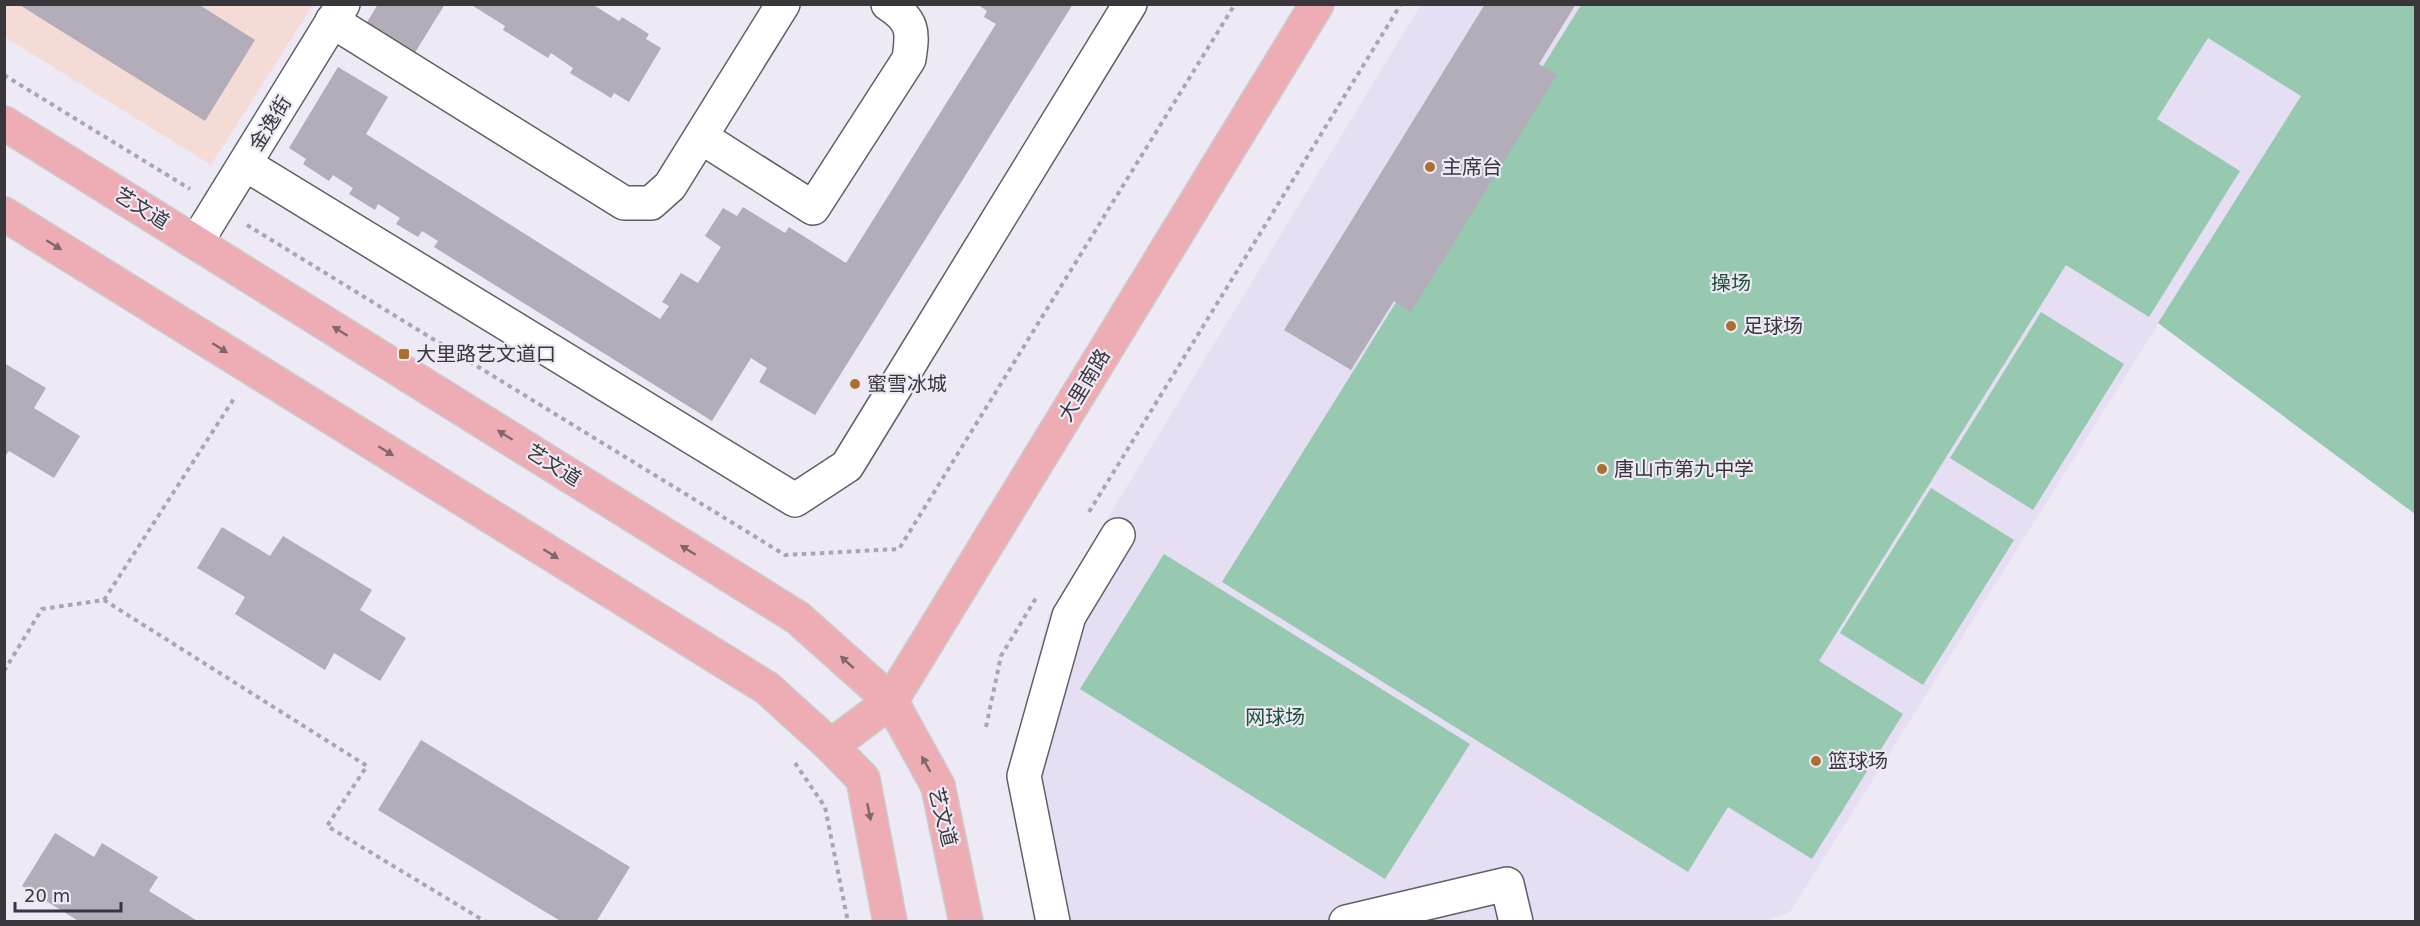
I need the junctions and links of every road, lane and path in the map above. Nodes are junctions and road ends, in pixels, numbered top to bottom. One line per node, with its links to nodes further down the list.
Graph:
1 (783, 4): 10 (street)
2 (888, 4): 10 (street)
3 (1130, 4): 11 (street)
4 (1235, 4): 12 (path)
5 (1401, 4): 19 (path)
6 (1315, 5): 24 (main road, 大里南路)
7 (337, 13): 10 (street); 11 (street, 金逸街)
8 (4, 75): 12 (path)
9 (4, 123): 14 (main road, 艺文道)
10 (702, 137)
11 (245, 164): 12 (street, 金逸街)
12 (218, 207): 14 (street, 金逸街)
13 (4, 214): 15 (main road, one-way to 15)
14 (197, 242): 24 (main road, 艺文道, one-way to 14)
15 (253, 369): 17 (path); 26 (main road, one-way to 26)
16 (225, 390): 17 (path)
17 (236, 396): 18 (path); 22 (path)
18 (246, 403)
19 (1088, 513)
20 (1118, 535): 32 (street)
21 (1038, 595): 25 (path)
22 (104, 600): 23 (path); 28 (path)
23 (4, 671)
24 (891, 701): 26 (main road, 大里南路); 31 (main road, 艺文道, one-way to 24)
25 (986, 727)
26 (831, 746): 30 (main road, one-way to 30)
27 (789, 754): 29 (path)
28 (486, 921)
29 (848, 921)
30 (890, 921)
31 (966, 921)
32 (1053, 921)
33 (1346, 921): 34 (street)
34 (1516, 921)

